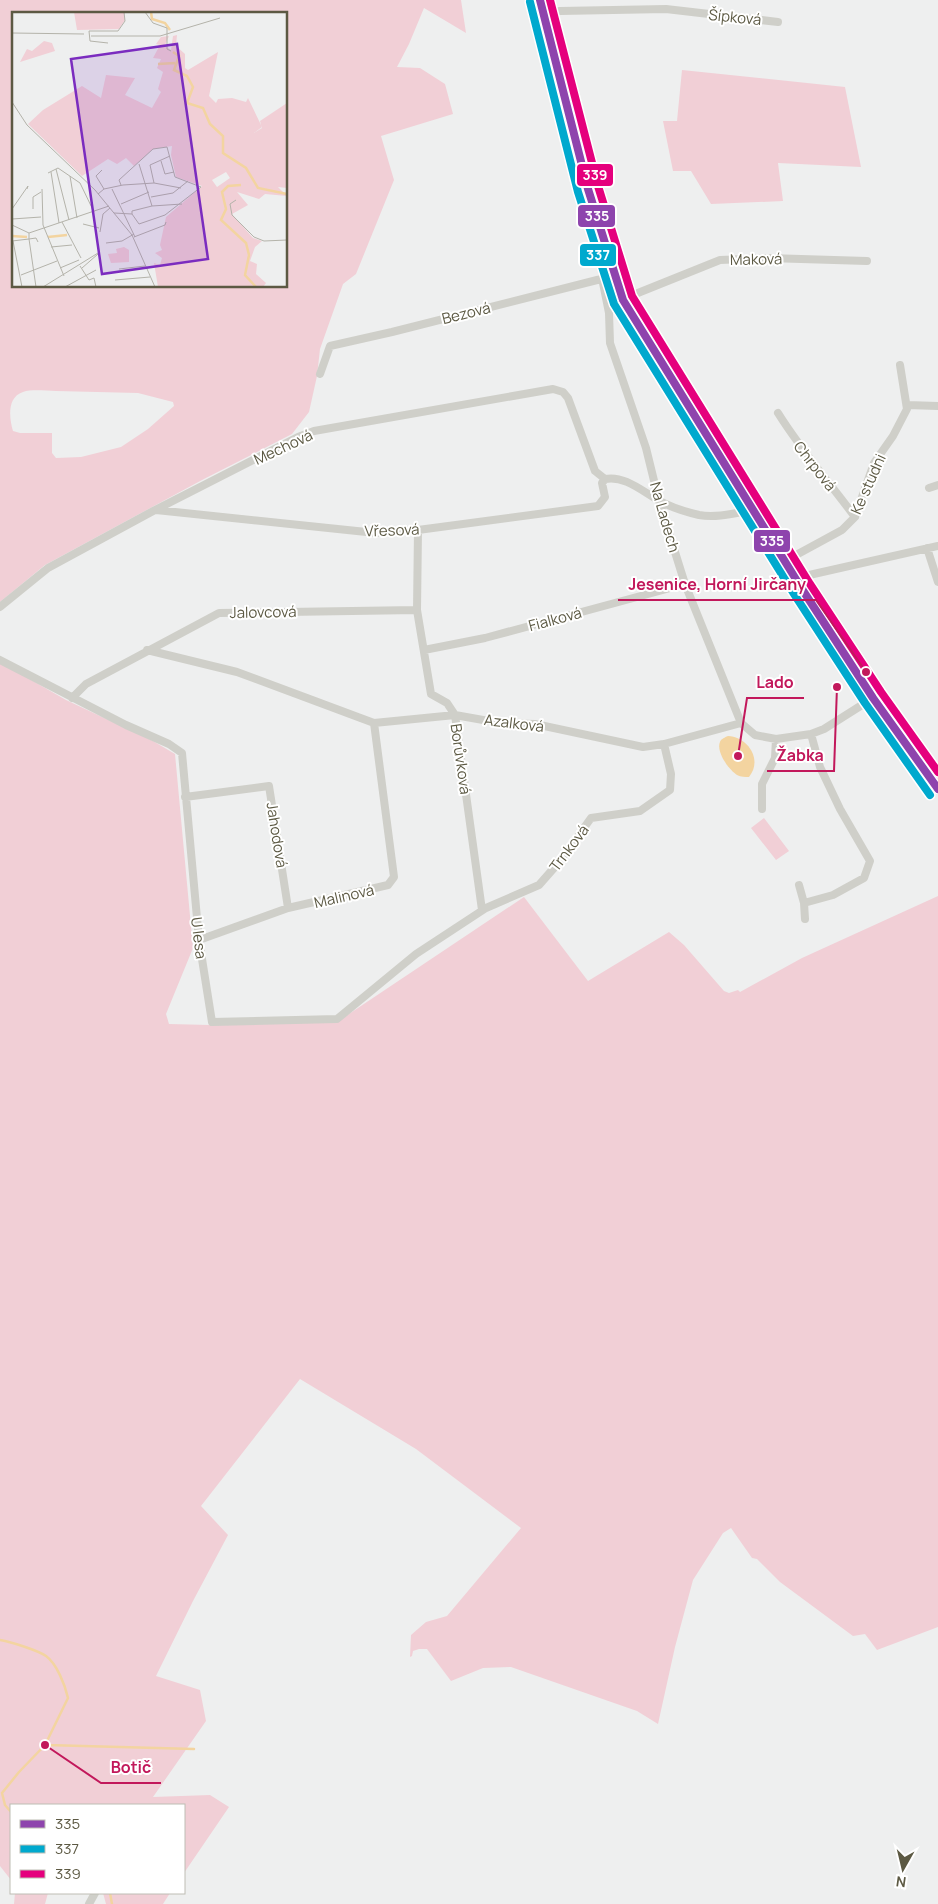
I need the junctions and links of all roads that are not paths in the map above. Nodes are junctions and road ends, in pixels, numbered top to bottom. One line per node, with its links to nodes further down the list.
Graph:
1 (540, 0): 2 (main road)
2 (543, 14): 3 (street, Šípková); 5 (main road)
3 (778, 22)
4 (867, 261): 7 (street, Maková)
5 (614, 276): 6 (street); 7 (main road)
6 (602, 278): 8 (street, Na Ladech); 10 (street, Bezová)
7 (623, 300): 8 (street); 19 (main road)
8 (608, 305): 17 (street, Na Ladech)
9 (900, 365): 11 (street)
10 (320, 374)
11 (907, 405): 12 (street); 20 (street, Ke studni)
12 (938, 406)
13 (778, 413): 20 (street, Chrpová)
14 (605, 479): 17 (street); 18 (street, Mechová); 21 (street, Vřesová)
15 (938, 485): 16 (street)
16 (929, 488)
17 (659, 501): 19 (street); 27 (street, Na Ladech)
18 (155, 510): 21 (street, Vřesová); 28 (street, Mechová)
19 (753, 510): 24 (main road)
20 (855, 517): 24 (street, Ke studni)
21 (418, 530): 29 (street, Borůvková)
22 (938, 546): 23 (street)
23 (927, 548): 25 (street); 26 (street)
24 (785, 562): 25 (main road)
25 (796, 578): 34 (main road)
26 (938, 582)
27 (685, 584): 31 (street, Fialková); 37 (street, Na Ladech)
28 (0, 607)
29 (417, 610): 30 (street, Jalovcová); 31 (street, Borůvková)
30 (147, 650): 33 (street, Jalovcová); 36 (street, Azalková)
31 (424, 650): 35 (street, Borůvková)
32 (0, 660): 33 (street, U lesa)
33 (72, 698): 42 (street, U lesa)
34 (873, 698): 38 (street); 41 (main road)
35 (455, 715): 36 (street, Azalková); 40 (street, Azalková); 47 (street, Borůvková)
36 (374, 723): 46 (street, Malinová)
37 (741, 723): 39 (street); 40 (street, Azalková)
38 (811, 734): 39 (street); 45 (street)
39 (776, 739): 43 (street)
40 (664, 744): 47 (street, Trnková)
41 (938, 789)
42 (185, 797): 46 (street, Jahodová); 49 (street, U lesa)
43 (762, 809)
44 (799, 885): 45 (street)
45 (804, 903): 48 (street)
46 (288, 908): 49 (street, Malinová)
47 (482, 910): 49 (street, U lesa)
48 (805, 919)
49 (199, 940)

